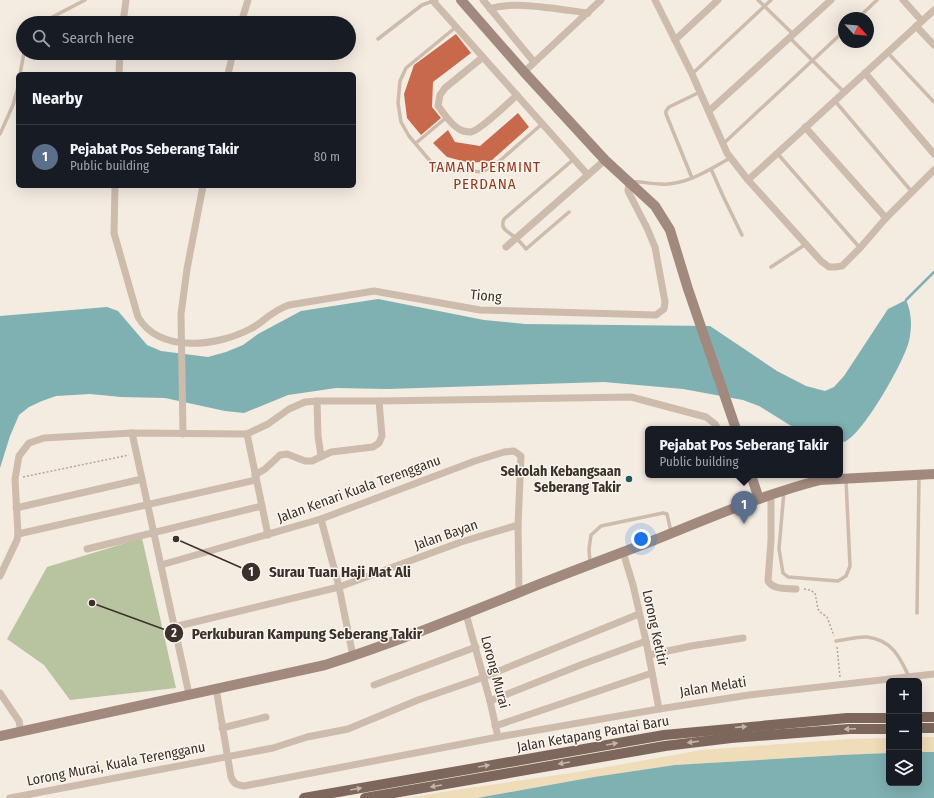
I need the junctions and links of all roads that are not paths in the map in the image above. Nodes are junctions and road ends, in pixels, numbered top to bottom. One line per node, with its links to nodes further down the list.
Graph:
1 (85, 0): 20 (lane)
2 (126, 0): 21 (street)
3 (248, 0): 22 (street)
4 (461, 0): 40 (street)
5 (483, 0): 16 (street)
6 (601, 0): 19 (street)
7 (655, 0): 28 (street)
8 (718, 0): 28 (street)
9 (758, 0): 15 (lane)
10 (771, 0): 15 (lane)
11 (831, 0): 25 (street)
12 (877, 0): 18 (lane)
13 (903, 0): 23 (street)
14 (434, 1): 24 (street); 27 (lane)
15 (764, 6): 25 (lane); 42 (lane)
16 (490, 9): 19 (street); 36 (street)
17 (934, 10): 23 (street)
18 (864, 12)
19 (588, 13): 36 (street)
20 (54, 16)
21 (124, 16)
22 (243, 16)
23 (919, 24): 29 (street); 30 (street)
24 (456, 27): 31 (street); 54 (lane)
25 (792, 36): 35 (lane); 49 (street)
26 (838, 36): 35 (lane)
27 (378, 39)
28 (675, 40): 42 (street)
29 (934, 44)
30 (888, 52): 41 (street); 48 (lane)
31 (483, 57): 46 (street); 50 (street)
32 (23, 60): 37 (lane)
33 (120, 60): 38 (street)
34 (231, 60): 39 (street)
35 (812, 60): 44 (lane); 55 (lane)
36 (534, 62): 40 (street)
37 (20, 72)
38 (119, 72)
39 (228, 72)
40 (524, 72): 60 (street)
41 (865, 73): 44 (street); 57 (street)
42 (692, 74): 43 (street)
43 (700, 92): 49 (street); 64 (lane)
44 (844, 92): 47 (street)
45 (16, 94): 53 (lane)
46 (517, 95): 50 (street); 51 (street)
47 (834, 101): 52 (street); 69 (lane)
48 (934, 102)
49 (709, 111): 55 (street)
50 (447, 117): 54 (lane)
51 (542, 124): 54 (lane); 59 (street)
52 (805, 127): 56 (street); 71 (street)
53 (0, 134)
54 (416, 143)
55 (723, 144): 58 (street)
56 (777, 153): 65 (street); 76 (lane)
57 (934, 154)
58 (730, 158): 61 (lane); 65 (street)
59 (574, 159): 63 (street); 73 (lane)
60 (605, 160): 63 (street); 66 (street)
61 (711, 169): 64 (lane); 72 (lane)
62 (934, 170): 69 (street)
63 (588, 175): 73 (street)
64 (692, 178): 66 (lane)
65 (748, 180): 74 (street)
66 (629, 182): 78 (street, Tiong); 82 (street)
67 (114, 188): 78 (street)
68 (203, 188): 78 (street)
69 (912, 192): 71 (street)
70 (569, 212): 73 (lane)
71 (886, 218): 76 (street)
72 (742, 235)
73 (516, 238): 75 (street)
74 (806, 244): 76 (street); 77 (lane)
75 (506, 247)
76 (860, 248)
77 (771, 267)
78 (181, 343): 84 (street)
79 (317, 401): 80 (street); 85 (street); 86 (street)
80 (379, 401): 81 (street); 86 (street)
81 (716, 426)
82 (735, 426)
83 (132, 433): 84 (street); 92 (street); 98 (street)
84 (183, 434): 85 (street)
85 (247, 434): 89 (street)
86 (321, 456): 89 (street)
87 (934, 474): 88 (street)
88 (919, 475): 91 (street); 113 (lane)
89 (256, 478): 96 (street); 97 (street)
90 (752, 478): 95 (street)
91 (846, 478): 93 (street); 93 (lane)
92 (142, 480): 96 (street); 98 (street)
93 (784, 490): 94 (street)
94 (771, 495): 95 (street); 111 (street)
95 (759, 499): 102 (street)
96 (148, 505): 101 (street); 103 (street)
97 (262, 506): 101 (street); 104 (street)
98 (16, 508): 103 (street)
99 (322, 519): 100 (street, Jalan Kenari Kuala Terengganu); 104 (street, Jalan Kenari Kuala Terengganu); 110 (street)
100 (518, 525): 110 (street, Jalan Bayan); 112 (street)
101 (154, 532): 105 (street); 108 (street)
102 (672, 533): 106 (street); 107 (lane)
103 (18, 534): 109 (street)
104 (268, 535): 108 (street, Jalan Kenari Kuala Terengganu)
105 (87, 549)
106 (623, 552): 107 (street); 115 (street, Lorong Ketitir)
107 (590, 564): 112 (street)
108 (160, 565): 116 (street)
109 (0, 576)
110 (339, 587): 116 (street, Jalan Bayan); 122 (street)
111 (796, 589)
112 (519, 592): 114 (street)
113 (917, 613)
114 (466, 614): 120 (street, Lorong Murai); 122 (street)
115 (640, 614): 118 (street, Lorong Ketitir); 126 (street, Lorong Murai, Kuala Terengganu)
116 (174, 627): 130 (street)
117 (743, 638): 121 (street)
118 (646, 641): 121 (street, Lorong Ketitir); 131 (street)
119 (836, 641): 125 (lane)
120 (476, 646): 126 (street, Lorong Murai); 127 (street)
121 (649, 655): 123 (street, Lorong Ketitir)
122 (353, 656): 128 (street)
123 (652, 673): 132 (street, Lorong Ketitir); 137 (street)
124 (934, 674): 125 (street, Jalan Melati)
125 (909, 676): 132 (street, Jalan Melati)
126 (484, 678): 131 (street, Lorong Murai); 145 (street, Lorong Murai, Kuala Terengganu)
127 (374, 685)
128 (216, 688): 130 (street); 138 (street)
129 (0, 693): 142 (street)
130 (189, 694): 142 (street)
131 (490, 701): 137 (street, Lorong Murai)
132 (658, 709): 144 (street, Jalan Melati)
133 (266, 717): 138 (street)
134 (934, 717): 136 (main road)
135 (886, 718): 147 (main road, Jalan Ketapang Pantai Baru, one-way to 135)
136 (922, 718)
137 (495, 726): 144 (street, Lorong Murai)
138 (222, 728): 145 (street)
139 (922, 728): 140 (main road)
140 (934, 728)
141 (886, 729): 148 (main road, Jalan Ketapang Pantai Baru, one-way to 148)
142 (21, 732): 143 (street)
143 (0, 736)
144 (498, 737): 145 (street, Jalan Melati)
145 (227, 756): 146 (street, Lorong Murai, Kuala Terengganu)
146 (10, 798)
147 (304, 798)
148 (365, 798)

